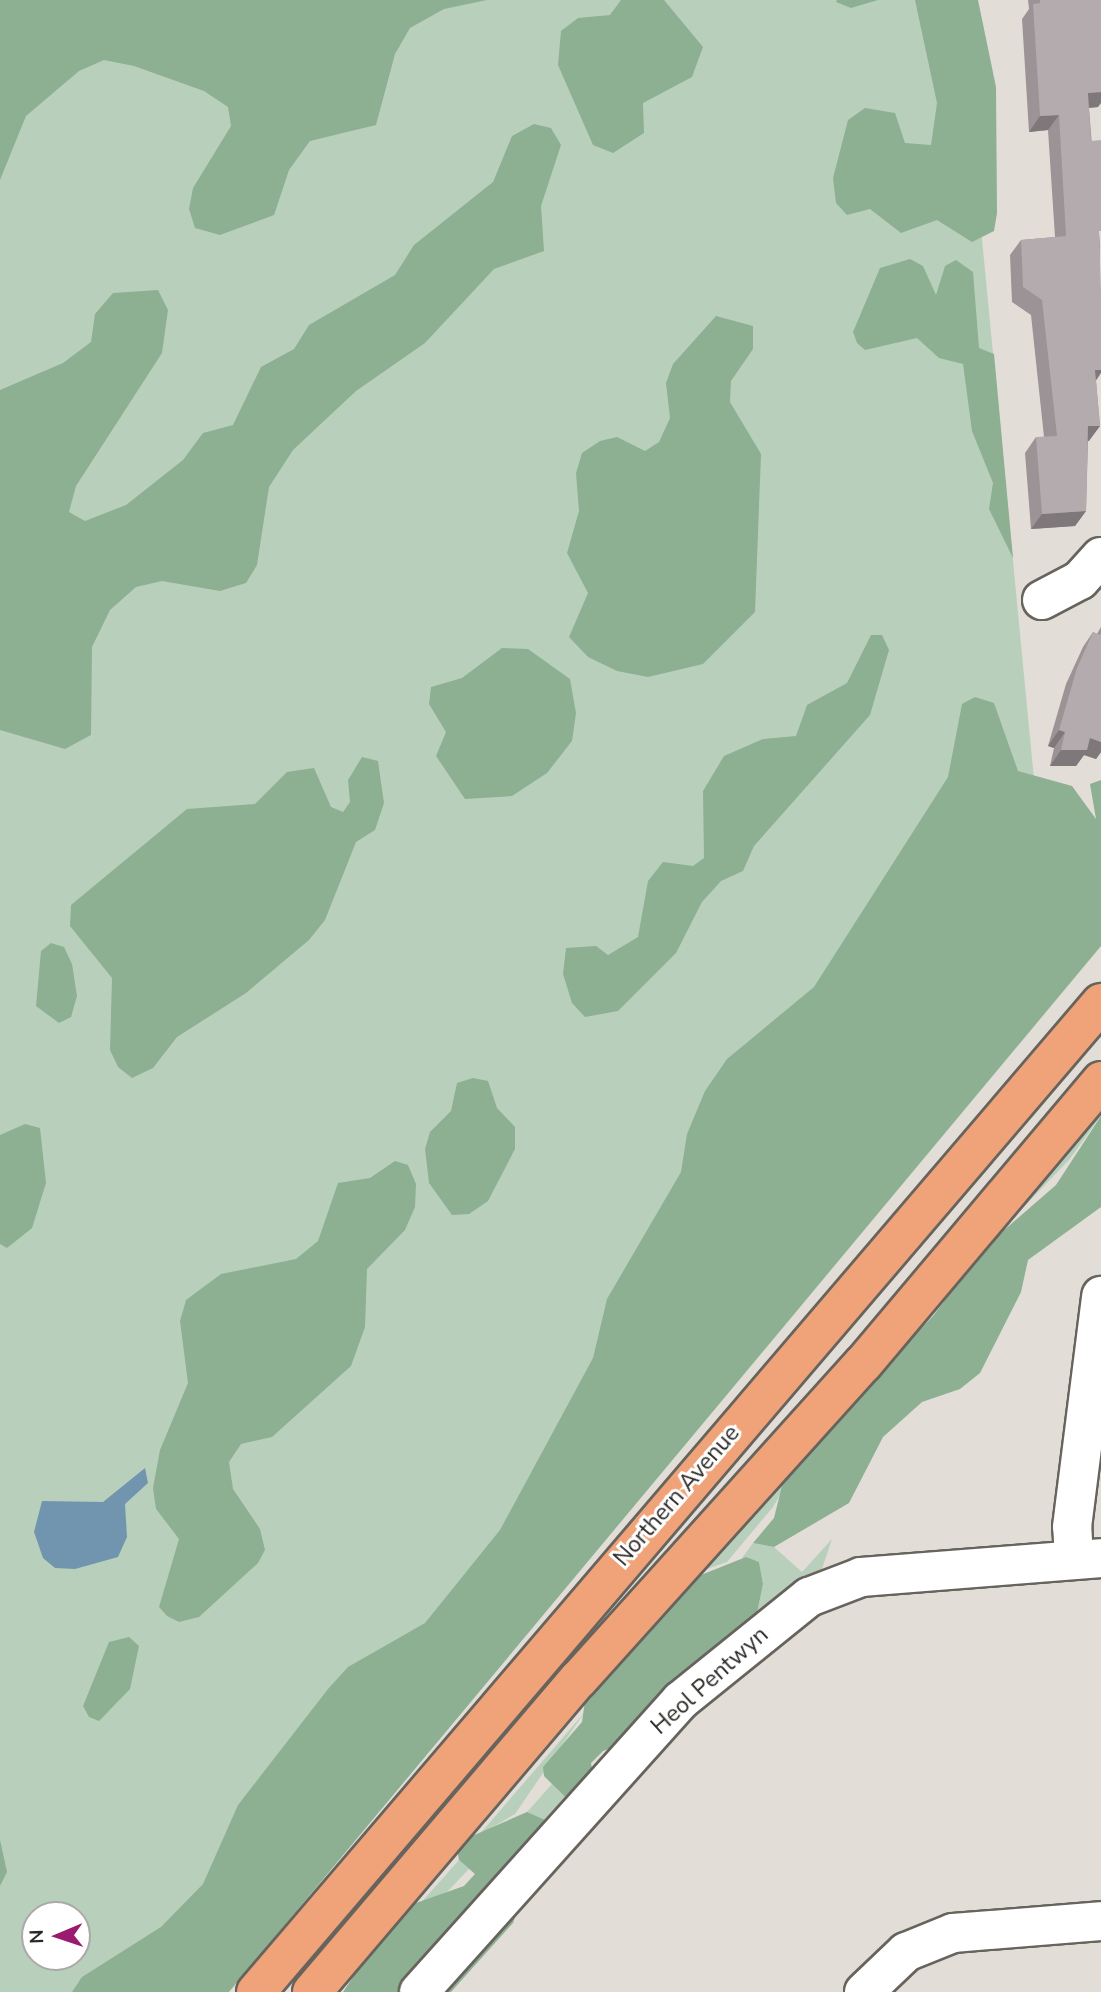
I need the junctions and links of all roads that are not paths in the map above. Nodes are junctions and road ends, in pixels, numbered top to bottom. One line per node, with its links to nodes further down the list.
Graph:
1 (1101, 557): 2 (street)
2 (1042, 600)
3 (1101, 1003): 8 (highway, Northern Avenue)
4 (1101, 1081): 9 (highway)
5 (1101, 1296): 6 (street)
6 (1087, 1559): 10 (street, Heol Pentwyn)
7 (1101, 1921): 11 (street)
8 (256, 1992)
9 (312, 1992)
10 (419, 1992)
11 (864, 1992)

